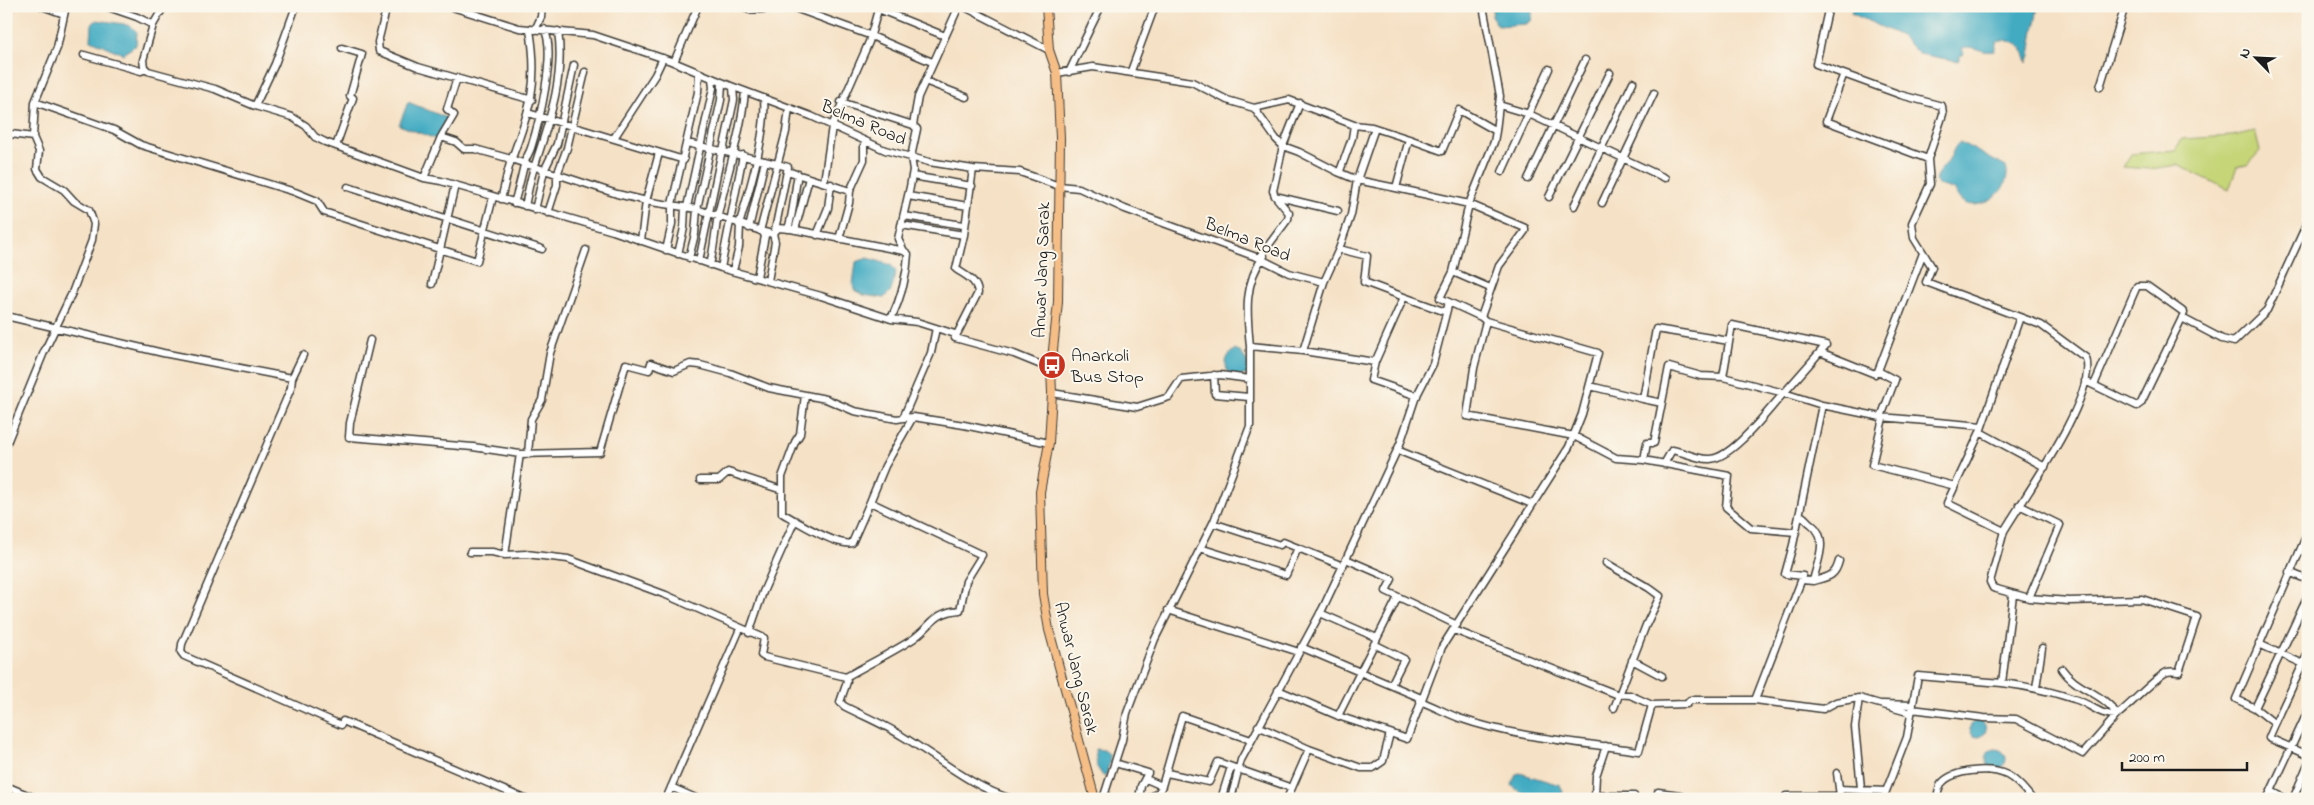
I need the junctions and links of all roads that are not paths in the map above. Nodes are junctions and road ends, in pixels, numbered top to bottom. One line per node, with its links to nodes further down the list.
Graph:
1 (42, 6): 22 (street)
2 (66, 6): 22 (street)
3 (105, 6): 23 (street)
4 (164, 6): 23 (street)
5 (296, 6): 62 (street)
6 (387, 6): 46 (street)
7 (449, 6): 25 (street, Belma Road)
8 (542, 6): 25 (street)
9 (698, 6): 34 (street)
10 (743, 6): 20 (street)
11 (871, 6): 21 (street)
12 (959, 6): 28 (street)
13 (963, 6): 30 (street)
14 (1046, 6): 30 (main road, Anwar Jang Sarak)
15 (1101, 6): 41 (street)
16 (1155, 6): 39 (street)
17 (1483, 6): 61 (street)
18 (1829, 6): 45 (street)
19 (2125, 6): 52 (street)
20 (792, 7): 27 (street)
21 (878, 8): 27 (street); 28 (street)
22 (64, 14): 58 (street)
23 (153, 25): 37 (street)
24 (544, 29): 25 (street, Belma Road); 26 (street, Belma Road); 67 (street)
25 (532, 30): 57 (street)
26 (558, 31): 32 (street, Belma Road); 68 (street)
27 (870, 35): 35 (street); 59 (street)
28 (945, 36): 35 (street)
29 (342, 48): 86 (street)
30 (1049, 50): 43 (main road, Anwar Jang Sarak)
31 (84, 55): 37 (street)
32 (663, 58): 34 (street, Belma Road); 80 (street)
33 (1585, 60): 72 (street)
34 (674, 62): 42 (street, Belma Road)
35 (932, 62): 48 (street)
36 (574, 65): 69 (street)
37 (146, 69): 62 (street)
38 (1549, 69): 66 (street)
39 (1131, 71): 41 (street); 64 (street)
40 (586, 72): 73 (street)
41 (1069, 72): 43 (street)
42 (699, 73): 47 (street, Belma Road); 84 (street)
43 (1057, 73): 120 (main road, Anwar Jang Sarak)
44 (1610, 73): 79 (street)
45 (1843, 76): 97 (street); 97 (street)
46 (457, 78): 57 (street); 78 (street)
47 (712, 78): 50 (street, Belma Road); 85 (street)
48 (924, 81): 55 (street); 70 (street)
49 (1633, 82): 89 (street)
50 (722, 83): 51 (street, Belma Road); 88 (street)
51 (733, 87): 53 (street, Belma Road); 90 (street)
52 (2100, 88)
53 (745, 92): 56 (street, Belma Road); 92 (street)
54 (1654, 93): 96 (street)
55 (966, 97)
56 (764, 99): 63 (street, Belma Road); 95 (street)
57 (532, 100): 65 (street)
58 (35, 102): 77 (street); 160 (street)
59 (841, 102): 70 (street); 74 (street)
60 (1300, 104): 64 (street); 71 (street); 87 (street)
61 (1499, 104): 66 (street); 76 (street)
62 (255, 106): 86 (street)
63 (789, 108): 74 (street, Belma Road); 102 (street)
64 (1254, 108): 87 (street)
65 (528, 113): 67 (street); 98 (street)
66 (1529, 114): 72 (street); 108 (street)
67 (540, 117): 68 (street); 101 (street)
68 (550, 120): 69 (street); 103 (street)
69 (561, 122): 73 (street); 105 (street)
70 (913, 125): 94 (street)
71 (1354, 125): 75 (street); 107 (street)
72 (1554, 125): 79 (street); 115 (street)
73 (573, 126): 80 (street); 110 (street)
74 (832, 126): 83 (street, Belma Road); 117 (street)
75 (1374, 128): 82 (street); 116 (street)
76 (1496, 131): 82 (street); 133 (street)
77 (33, 137): 81 (street); 188 (street)
78 (441, 137): 98 (street); 112 (street)
79 (1579, 137): 89 (street); 127 (street)
80 (614, 138): 91 (street)
81 (6, 139)
82 (1409, 139): 122 (street)
83 (864, 141): 94 (street, Belma Road); 123 (street)
84 (687, 142): 85 (street); 99 (street)
85 (700, 145): 88 (street); 137 (street)
86 (336, 146): 112 (street)
87 (1283, 146): 107 (street); 125 (street)
88 (712, 148): 90 (street); 138 (street)
89 (1602, 148): 96 (street); 136 (street)
90 (722, 151): 92 (street); 141 (street)
91 (659, 152): 99 (street); 129 (street)
92 (733, 153): 93 (street); 144 (street)
93 (743, 155): 95 (street); 146 (street)
94 (911, 157): 104 (street, Belma Road); 111 (street)
95 (756, 158): 100 (street); 148 (street)
96 (1624, 158): 114 (street); 131 (street)
97 (1928, 159): 166 (street)
98 (511, 160): 101 (street); 128 (street)
99 (684, 160): 132 (street)
100 (765, 161): 102 (street); 151 (street)
101 (524, 164): 103 (street); 130 (street)
102 (777, 164): 106 (street); 154 (street)
103 (534, 167): 105 (street); 134 (street)
104 (973, 169): 119 (street); 120 (street, Belma Road)
105 (544, 171): 110 (street); 139 (street)
106 (788, 171): 109 (street); 155 (street)
107 (1338, 172): 116 (street)
108 (1502, 172)
109 (798, 174): 113 (street); 153 (street)
110 (557, 175): 129 (street); 142 (street)
111 (912, 176): 119 (street); 124 (street)
112 (424, 178): 118 (street)
113 (809, 178): 117 (street); 153 (street)
114 (1665, 178)
115 (1528, 179)
116 (1357, 180): 122 (street); 161 (street)
117 (828, 183): 123 (street); 156 (street)
118 (455, 185): 126 (street); 145 (street)
119 (972, 186): 135 (street)
120 (1059, 186): 169 (street, Belma Road); 198 (main road, Anwar Jang Sarak)
121 (348, 187): 145 (street)
122 (1396, 188): 133 (street)
123 (850, 191): 158 (street)
124 (908, 196): 135 (street); 143 (street)
125 (1276, 196): 140 (street); 169 (street)
126 (493, 197): 128 (street); 152 (street)
127 (1549, 197)
128 (501, 199): 130 (street)
129 (646, 201): 132 (street); 159 (street)
130 (514, 203): 134 (street)
131 (1602, 203)
132 (672, 204): 137 (street); 164 (street)
133 (1469, 204): 174 (street); 179 (street)
134 (524, 206): 139 (street)
135 (968, 206): 150 (street)
136 (1574, 206)
137 (686, 207): 138 (street); 167 (street)
138 (697, 209): 141 (street); 168 (street)
139 (535, 210): 142 (street)
140 (1338, 211)
141 (708, 213): 144 (street); 170 (street)
142 (548, 214): 159 (street)
143 (904, 216): 149 (street); 150 (street)
144 (718, 217): 146 (street); 171 (street)
145 (448, 218): 152 (street); 160 (street)
146 (729, 221): 148 (street); 172 (street)
147 (2308, 221): 185 (street)
148 (740, 225): 151 (street); 173 (street)
149 (901, 225): 157 (street); 165 (street)
150 (963, 225): 157 (street)
151 (749, 228): 154 (street)
152 (485, 230): 160 (street); 162 (street)
153 (792, 230): 155 (street); 156 (street)
154 (761, 231): 155 (street); 175 (street)
155 (774, 232): 176 (street)
156 (817, 235): 158 (street)
157 (964, 235): 190 (street)
158 (839, 239): 165 (street)
159 (641, 241): 164 (street)
160 (439, 249): 178 (street)
161 (1339, 249): 177 (street); 180 (street)
162 (542, 250)
163 (586, 250): 224 (street)
164 (666, 250): 167 (street)
165 (904, 251): 186 (street)
166 (1923, 253): 184 (street); 199 (street)
167 (678, 254): 168 (street)
168 (689, 258): 170 (street)
169 (1259, 258): 177 (street, Belma Road); 193 (street)
170 (699, 261): 171 (street)
171 (710, 265): 172 (street)
172 (721, 268): 173 (street)
173 (733, 271): 175 (street)
174 (1453, 272): 179 (street); 181 (street)
175 (757, 278): 176 (street)
176 (768, 280): 186 (street)
177 (1324, 282): 194 (street)
178 (432, 284)
179 (1490, 288): 187 (street)
180 (1404, 297): 182 (street); 197 (street)
181 (1449, 302): 182 (street); 187 (street)
182 (1446, 312): 210 (street)
183 (6, 316): 188 (street)
184 (2020, 317): 204 (street); 218 (street)
185 (2182, 318): 205 (street); 205 (street)
186 (891, 319): 189 (street)
187 (1483, 319): 206 (street); 219 (street)
188 (54, 328): 202 (street); 221 (street)
189 (936, 328): 190 (street); 216 (street)
190 (956, 338): 198 (street)
191 (370, 340): 223 (street)
192 (1729, 341): 195 (street); 201 (street); 212 (street)
193 (1250, 346): 194 (street); 203 (street)
194 (1302, 351): 197 (street)
195 (1820, 352): 199 (street); 208 (street)
196 (303, 355): 202 (street)
197 (1375, 362): 210 (street)
198 (1051, 369): 207 (main road, Anwar Jang Sarak)
199 (1878, 371): 217 (street)
200 (1214, 375): 203 (street); 207 (street); 211 (street)
201 (1723, 377): 208 (street); 213 (street)
202 (292, 378): 311 (street)
203 (1250, 379): 211 (street)
204 (2085, 381): 205 (street); 227 (street)
205 (2094, 385)
206 (1590, 386): 212 (street); 219 (street)
207 (1052, 393): 220 (main road, Anwar Jang Sarak)
208 (1784, 393): 214 (street); 226 (street)
209 (805, 395): 216 (street); 224 (street); 230 (street)
210 (1417, 396): 222 (street)
211 (1249, 397): 236 (street)
212 (1643, 399): 213 (street)
213 (1662, 403): 225 (street)
214 (1822, 405): 217 (street); 234 (street)
215 (913, 417): 216 (street); 220 (street); 231 (street)
216 (903, 418)
217 (1882, 418): 218 (street); 229 (street)
218 (1981, 429): 227 (street); 229 (street)
219 (1574, 436): 225 (street); 232 (street)
220 (1049, 443): 315 (main road, Anwar Jang Sarak)
221 (6, 445)
222 (1397, 450): 232 (street); 245 (street)
223 (520, 454): 224 (street); 243 (street)
224 (528, 454)
225 (1644, 460): 226 (street)
226 (1664, 464): 238 (street)
227 (2045, 467): 233 (street)
228 (700, 480): 230 (street)
229 (1955, 486): 237 (street)
230 (782, 490): 235 (street)
231 (870, 502): 235 (street); 271 (street)
232 (1532, 504): 257 (street)
233 (2019, 505): 237 (street); 254 (street)
234 (1799, 515): 238 (street); 250 (street)
235 (795, 520): 259 (street)
236 (1213, 523): 240 (street); 241 (street)
237 (2004, 531): 251 (street)
238 (1796, 532): 248 (street)
239 (2308, 532): 247 (street)
240 (1200, 548): 241 (street); 255 (street)
241 (1298, 548): 245 (street)
242 (470, 552): 243 (street)
243 (505, 555): 258 (street)
244 (1839, 561): 250 (street)
245 (1345, 562): 253 (street); 256 (street)
246 (1606, 563): 266 (street)
247 (2290, 572): 249 (street); 261 (street)
248 (1802, 580): 250 (street); 279 (street)
249 (2308, 580)
250 (1813, 581)
251 (2013, 595): 254 (street); 272 (street)
252 (2308, 596): 264 (street)
253 (1398, 597): 257 (street); 260 (street)
254 (2029, 598): 285 (street)
255 (1168, 610): 263 (street); 295 (street)
256 (1320, 613): 260 (street); 263 (street)
257 (1455, 628): 276 (street); 278 (street)
258 (740, 629): 259 (street); 303 (street)
259 (749, 632): 271 (street)
260 (1376, 641): 269 (street); 273 (street)
261 (2259, 644): 264 (street); 282 (street)
262 (2042, 648): 274 (street)
263 (1300, 650): 269 (street); 275 (street)
264 (2280, 653): 267 (street); 282 (street)
265 (2308, 653): 267 (street)
266 (1632, 660): 270 (street); 276 (street)
267 (2305, 665): 287 (street)
268 (2062, 669): 285 (street)
269 (1360, 672): 273 (street); 286 (street)
270 (1662, 676)
271 (846, 677): 314 (street)
272 (2002, 682): 274 (street); 283 (street)
273 (1391, 685): 278 (street)
274 (2036, 688): 285 (street)
275 (1278, 690): 286 (street); 288 (street)
276 (1618, 694): 280 (street); 281 (street)
277 (1859, 698): 279 (street); 283 (street); 305 (street)
278 (1421, 699): 289 (street); 291 (street)
279 (1754, 700): 280 (street)
280 (1652, 705): 291 (street)
281 (1614, 708)
282 (2255, 708): 287 (street)
283 (1912, 709): 285 (street); 307 (street)
284 (2308, 711): 292 (street)
285 (2117, 715)
286 (1338, 716): 289 (street)
287 (2275, 724): 292 (street)
288 (1258, 726): 290 (street); 293 (street)
289 (1390, 734): 293 (street)
290 (1251, 740): 297 (street); 299 (street)
291 (1606, 746): 309 (street)
292 (2291, 747): 294 (street); 308 (street)
293 (1309, 749): 304 (street)
294 (2308, 755)
295 (1115, 762): 300 (street); 316 (street)
296 (2308, 764): 331 (street)
297 (1235, 768): 299 (street); 304 (street); 319 (street); 320 (street)
298 (1837, 773): 306 (street)
299 (1167, 774): 302 (street)
300 (1146, 778): 302 (street); 317 (street)
301 (6, 786): 310 (street)
302 (1162, 786): 318 (street)
303 (670, 787): 312 (street); 313 (street)
304 (1292, 788): 321 (street)
305 (1861, 788): 306 (street); 307 (street)
306 (1839, 789): 325 (street)
307 (1886, 791): 326 (street)
308 (2271, 791): 329 (street); 330 (street)
309 (1604, 797): 322 (street)
310 (36, 799)
311 (525, 799)
312 (666, 799)
313 (698, 799)
314 (1012, 799)
315 (1095, 799)
316 (1103, 799)
317 (1139, 799)
318 (1148, 799)
319 (1221, 799)
320 (1231, 799)
321 (1288, 799)
322 (1634, 799)
323 (1657, 799): 324 (street)
324 (1679, 799)
325 (1786, 799)
326 (1883, 799)
327 (1937, 799): 328 (street)
328 (2032, 799)
329 (2267, 799)
330 (2286, 799)
331 (2293, 799)

